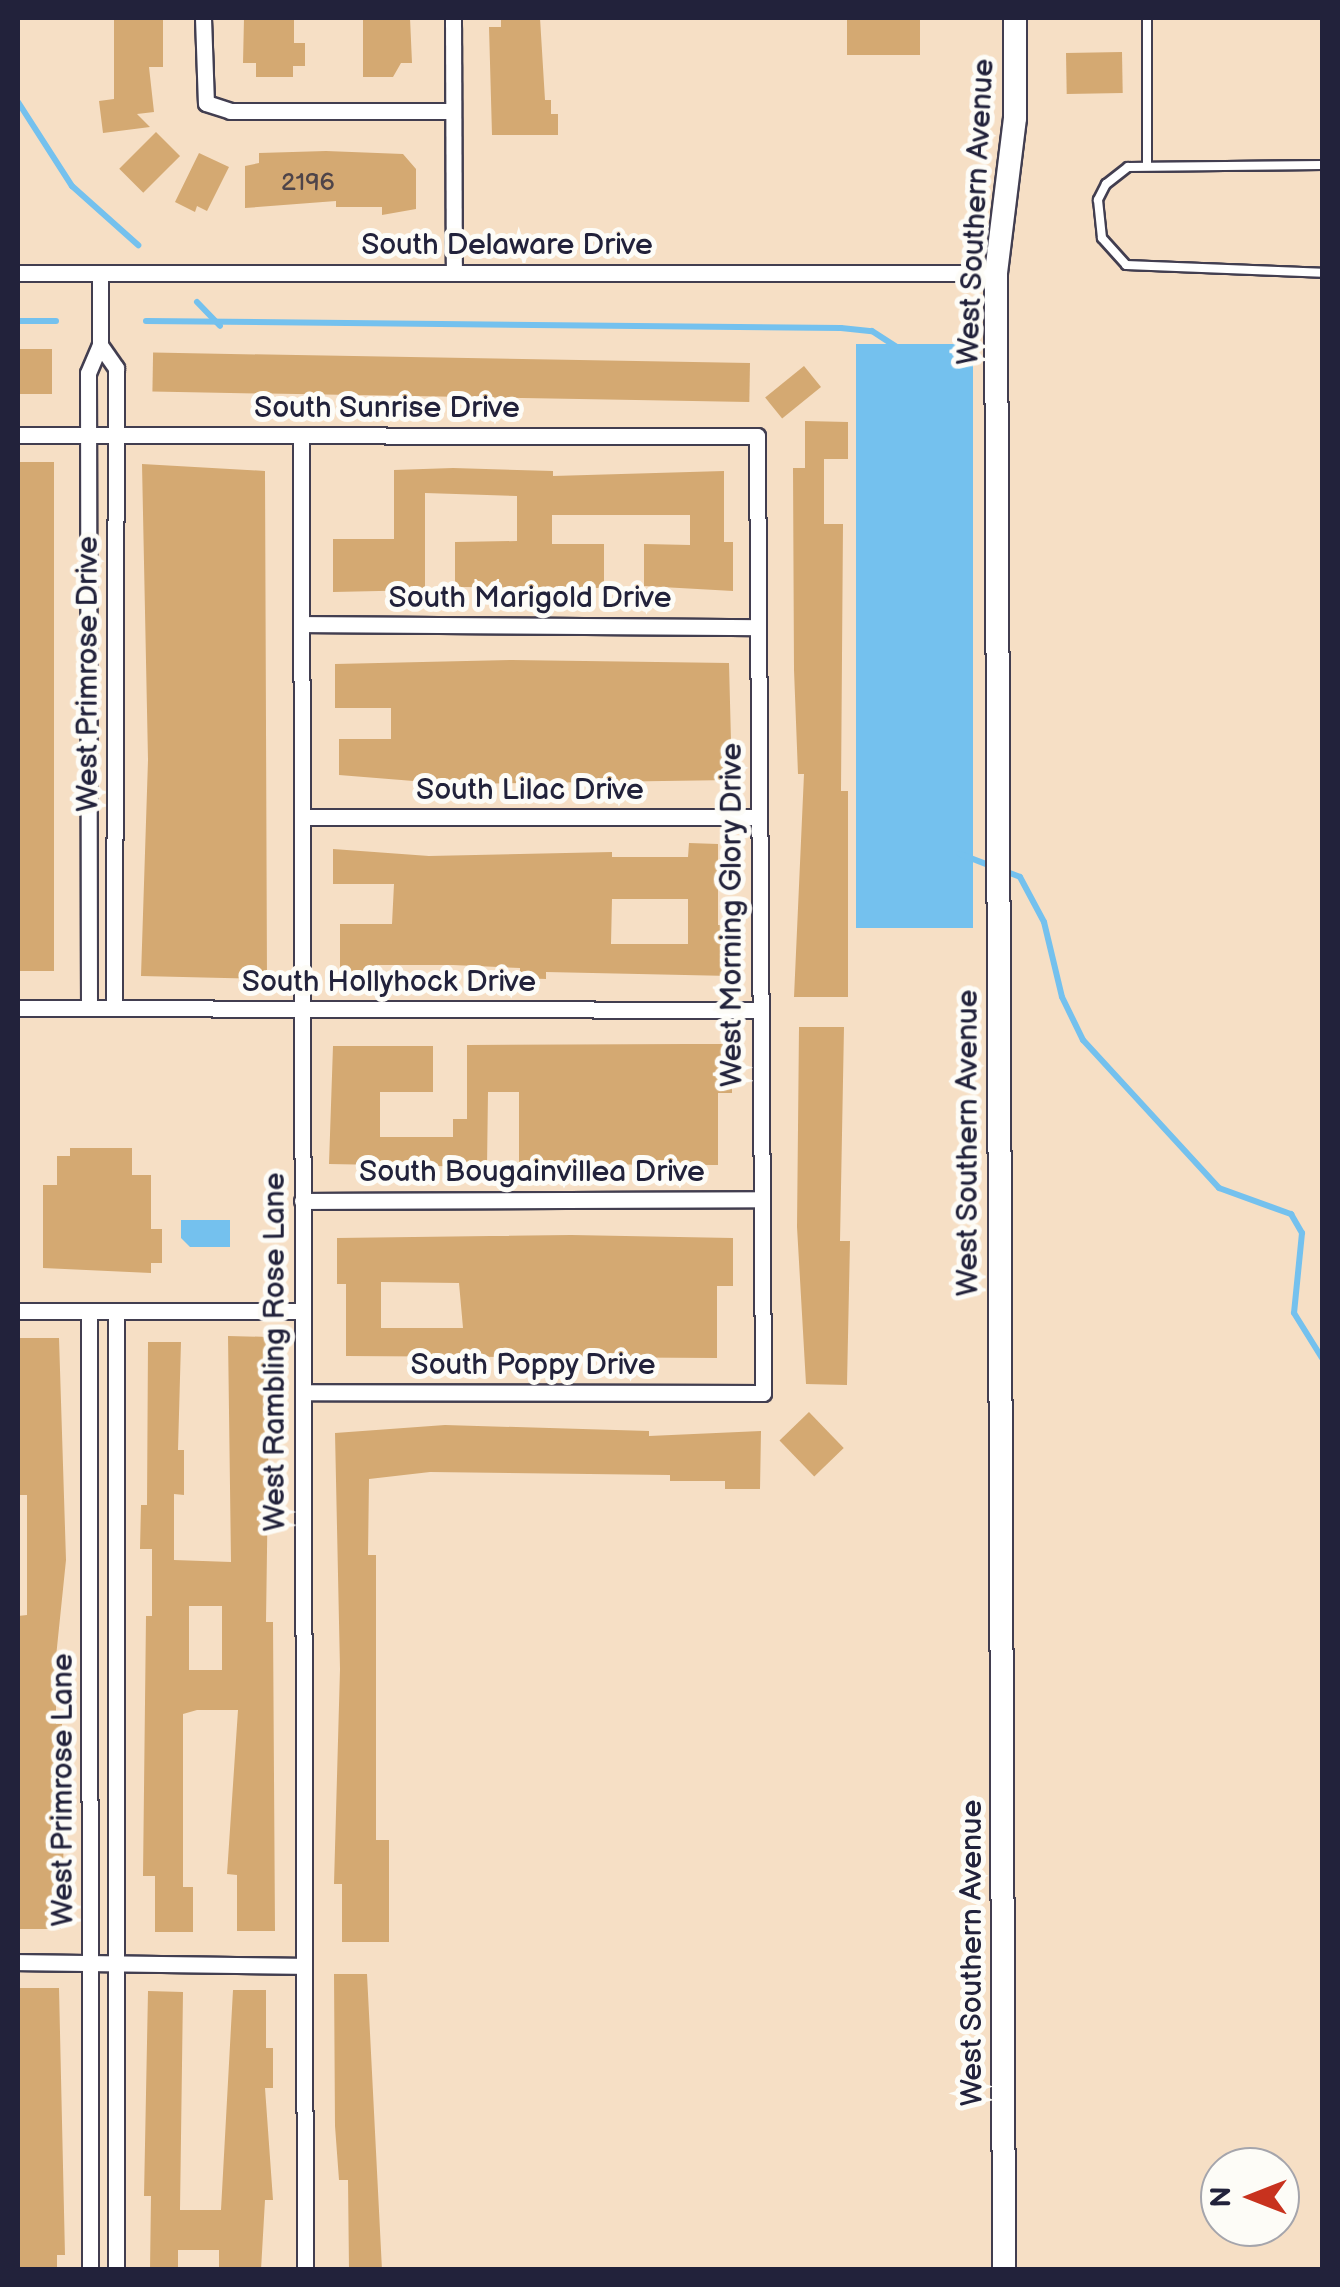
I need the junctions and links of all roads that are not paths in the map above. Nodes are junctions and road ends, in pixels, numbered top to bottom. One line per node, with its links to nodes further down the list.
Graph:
1 (203, 18): 5 (street)
2 (452, 18): 5 (street)
3 (1015, 18): 11 (main road, West Southern Avenue)
4 (1146, 18): 7 (lane)
5 (453, 111): 10 (street)
6 (1322, 165): 7 (lane)
7 (1147, 166): 12 (lane)
8 (18, 273): 9 (street, South Delaware Drive)
9 (100, 273): 10 (street, South Delaware Drive); 13 (street, West Primrose Drive)
10 (454, 273): 11 (street, South Delaware Drive)
11 (996, 273): 49 (main road, West Southern Avenue)
12 (1322, 273)
13 (100, 345): 15 (street, West Primrose Drive); 16 (street, West Primrose Drive)
14 (18, 435): 15 (street, South Sunrise Drive)
15 (88, 435): 16 (street, South Sunrise Drive); 24 (street, West Primrose Drive)
16 (116, 435): 17 (street, South Sunrise Drive); 25 (street, West Primrose Drive)
17 (300, 435): 18 (street, South Sunrise Drive); 19 (street, West Rambling Rose Lane)
18 (757, 436): 20 (street, West Morning Glory Drive)
19 (301, 624): 20 (street, South Marigold Drive); 21 (street, West Rambling Rose Lane)
20 (758, 627): 22 (street, West Morning Glory Drive)
21 (302, 818): 22 (street, South Lilac Drive); 26 (street, West Rambling Rose Lane)
22 (759, 818): 27 (street, West Morning Glory Drive)
23 (18, 1008): 24 (street, South Hollyhock Drive)
24 (90, 1008): 25 (street, South Hollyhock Drive)
25 (114, 1008): 26 (street, South Hollyhock Drive)
26 (302, 1009): 27 (street, South Hollyhock Drive); 29 (street, West Rambling Rose Lane)
27 (760, 1010): 28 (street, West Morning Glory Drive)
28 (762, 1199): 29 (street, South Bougainvillea Drive); 35 (street, West Morning Glory Drive)
29 (302, 1201): 33 (street, West Rambling Rose Lane)
30 (18, 1311): 31 (street)
31 (90, 1311): 32 (street); 36 (street, West Primrose Lane)
32 (116, 1311): 33 (street); 37 (street, West Primrose Lane)
33 (302, 1311): 34 (street, West Rambling Rose Lane)
34 (302, 1392): 35 (street, South Poppy Drive); 43 (street, West Rambling Rose Lane)
35 (762, 1393)
36 (90, 1542): 37 (street); 39 (street, West Primrose Lane)
37 (116, 1542): 38 (street, West Primrose Lane)
38 (116, 1732): 39 (street); 42 (street, West Primrose Lane)
39 (90, 1733): 41 (street, West Primrose Lane)
40 (18, 1962): 41 (street)
41 (90, 1962): 42 (street); 44 (street, West Primrose Lane)
42 (116, 1962): 43 (street); 45 (street, West Primrose Lane)
43 (304, 1966): 48 (street, West Rambling Rose Lane)
44 (90, 2179): 45 (street); 46 (street, West Primrose Lane)
45 (116, 2179): 47 (street, West Primrose Lane)
46 (90, 2270)
47 (116, 2270)
48 (304, 2270)
49 (1004, 2270)

